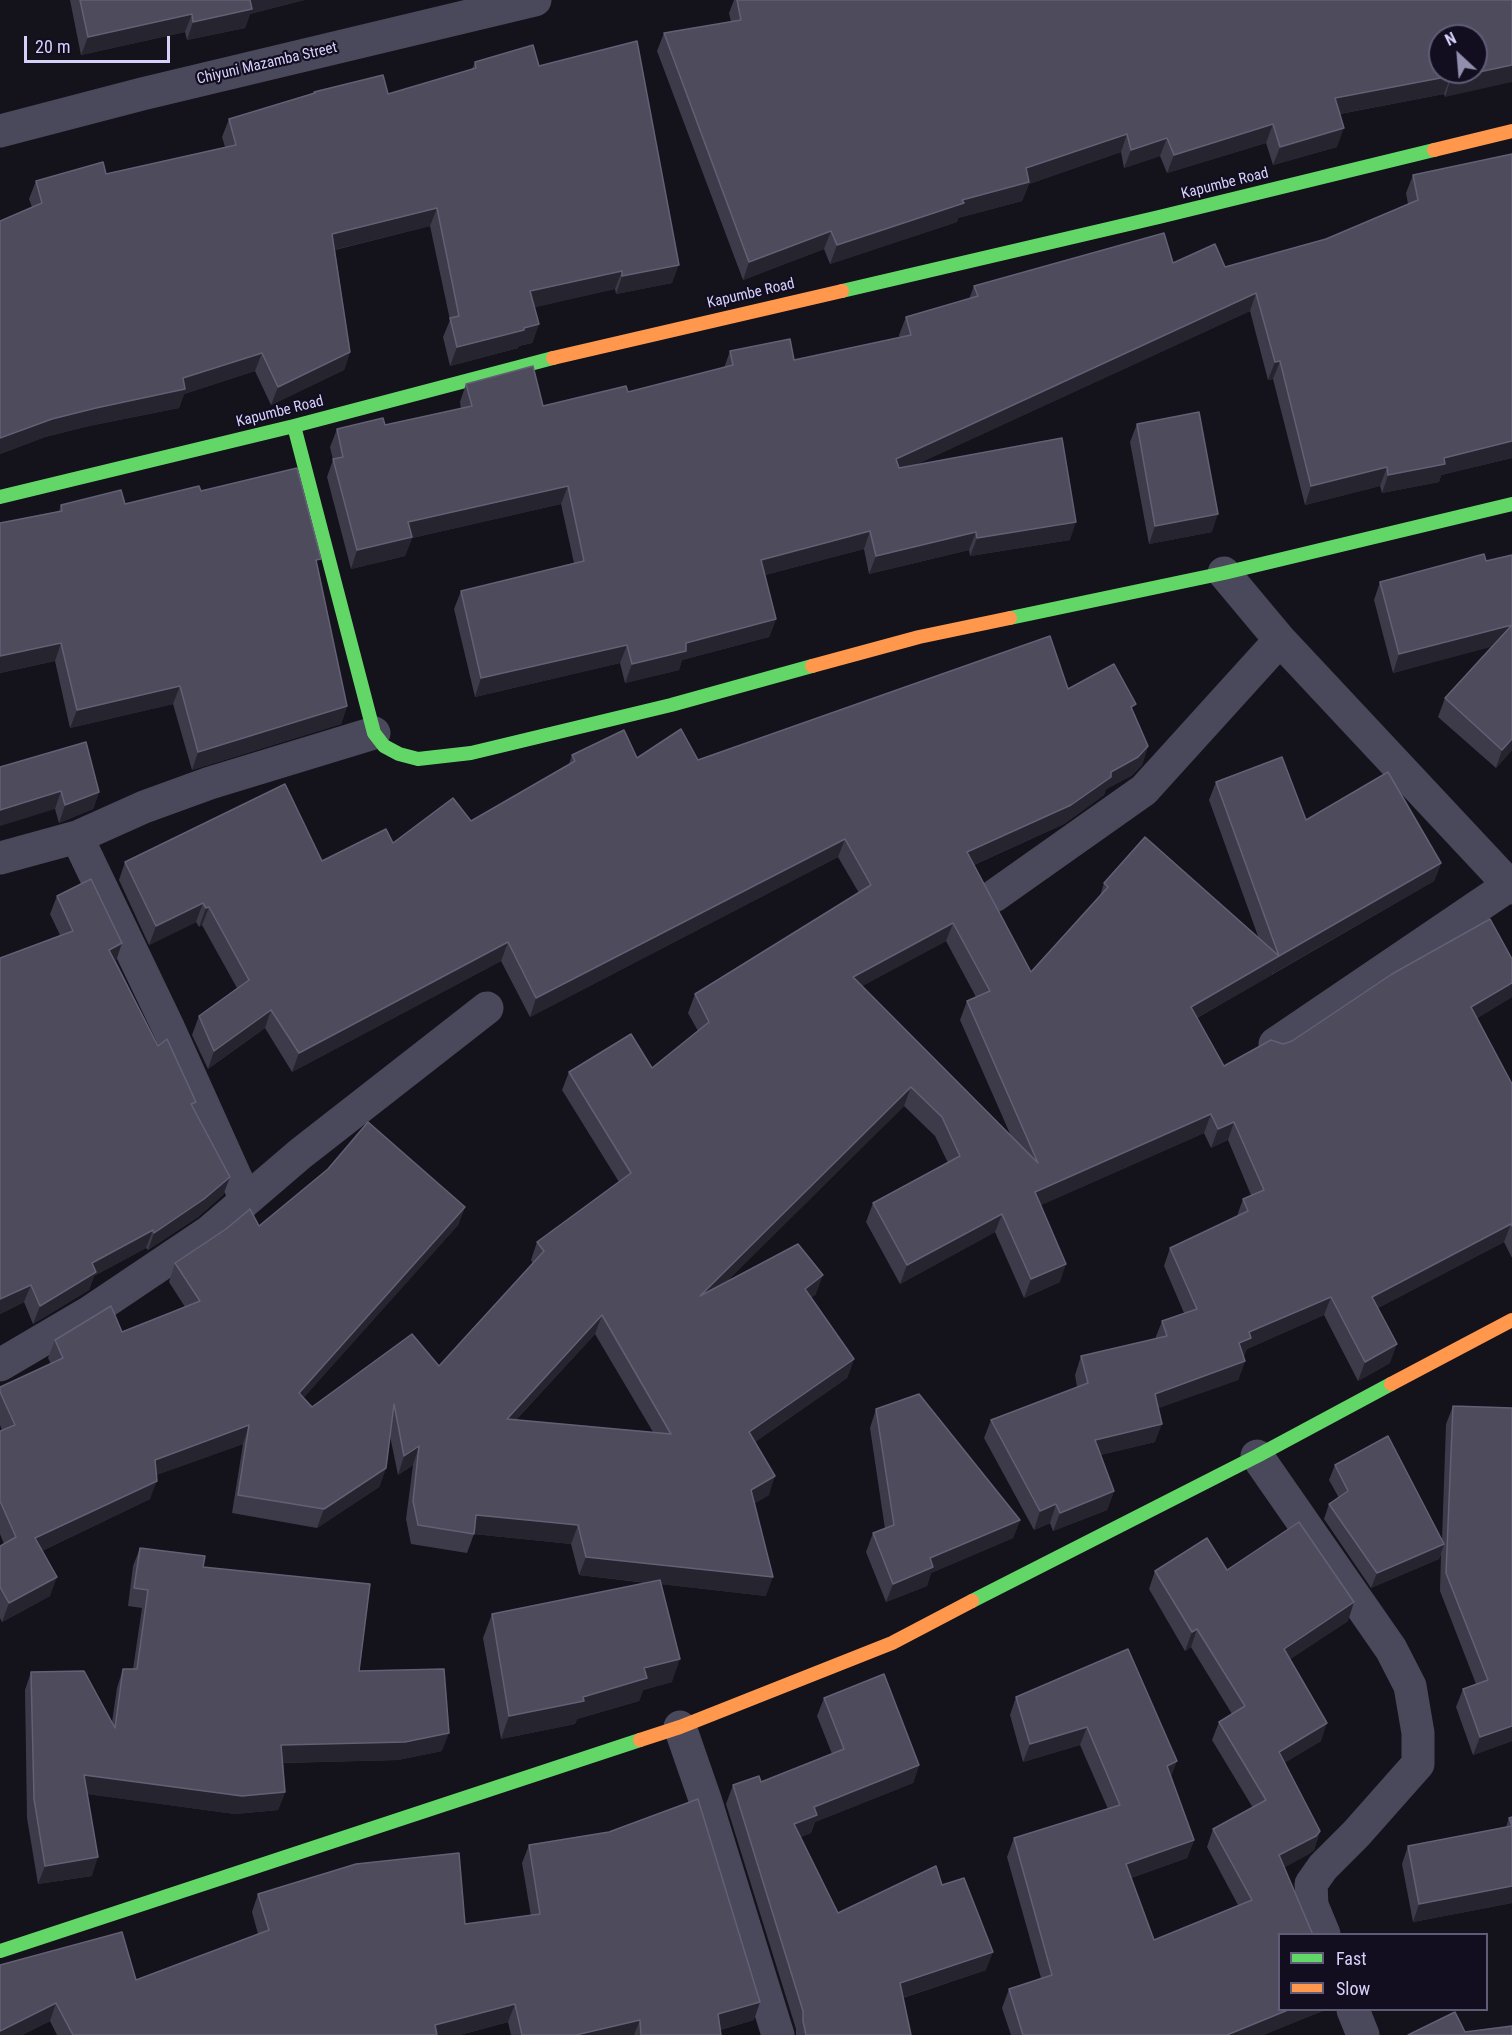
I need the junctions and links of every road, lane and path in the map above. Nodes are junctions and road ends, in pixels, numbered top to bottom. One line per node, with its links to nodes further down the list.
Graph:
1 (535, 0): 2 (street, Chiyuni Mazamba Street)
2 (0, 131)
3 (1512, 132): 4 (street, Kapumbe Road)
4 (294, 426): 5 (street, Kapumbe Road); 9 (street)
5 (0, 497)
6 (1512, 504): 7 (street)
7 (1224, 573): 8 (street); 9 (street)
8 (1280, 640): 12 (street); 13 (street)
9 (374, 733): 10 (street)
10 (77, 837): 11 (street); 16 (street)
11 (0, 858)
12 (1510, 887): 15 (street)
13 (994, 896)
14 (487, 1008): 16 (street)
15 (1275, 1044)
16 (246, 1200): 18 (street)
17 (1512, 1320): 19 (street)
18 (2, 1360)
19 (1257, 1456): 20 (street); 21 (street)
20 (680, 1727): 22 (street); 24 (street)
21 (1323, 1933)
22 (0, 1951)
23 (1353, 2011): 25 (street)
24 (778, 2035)
25 (1363, 2035)

